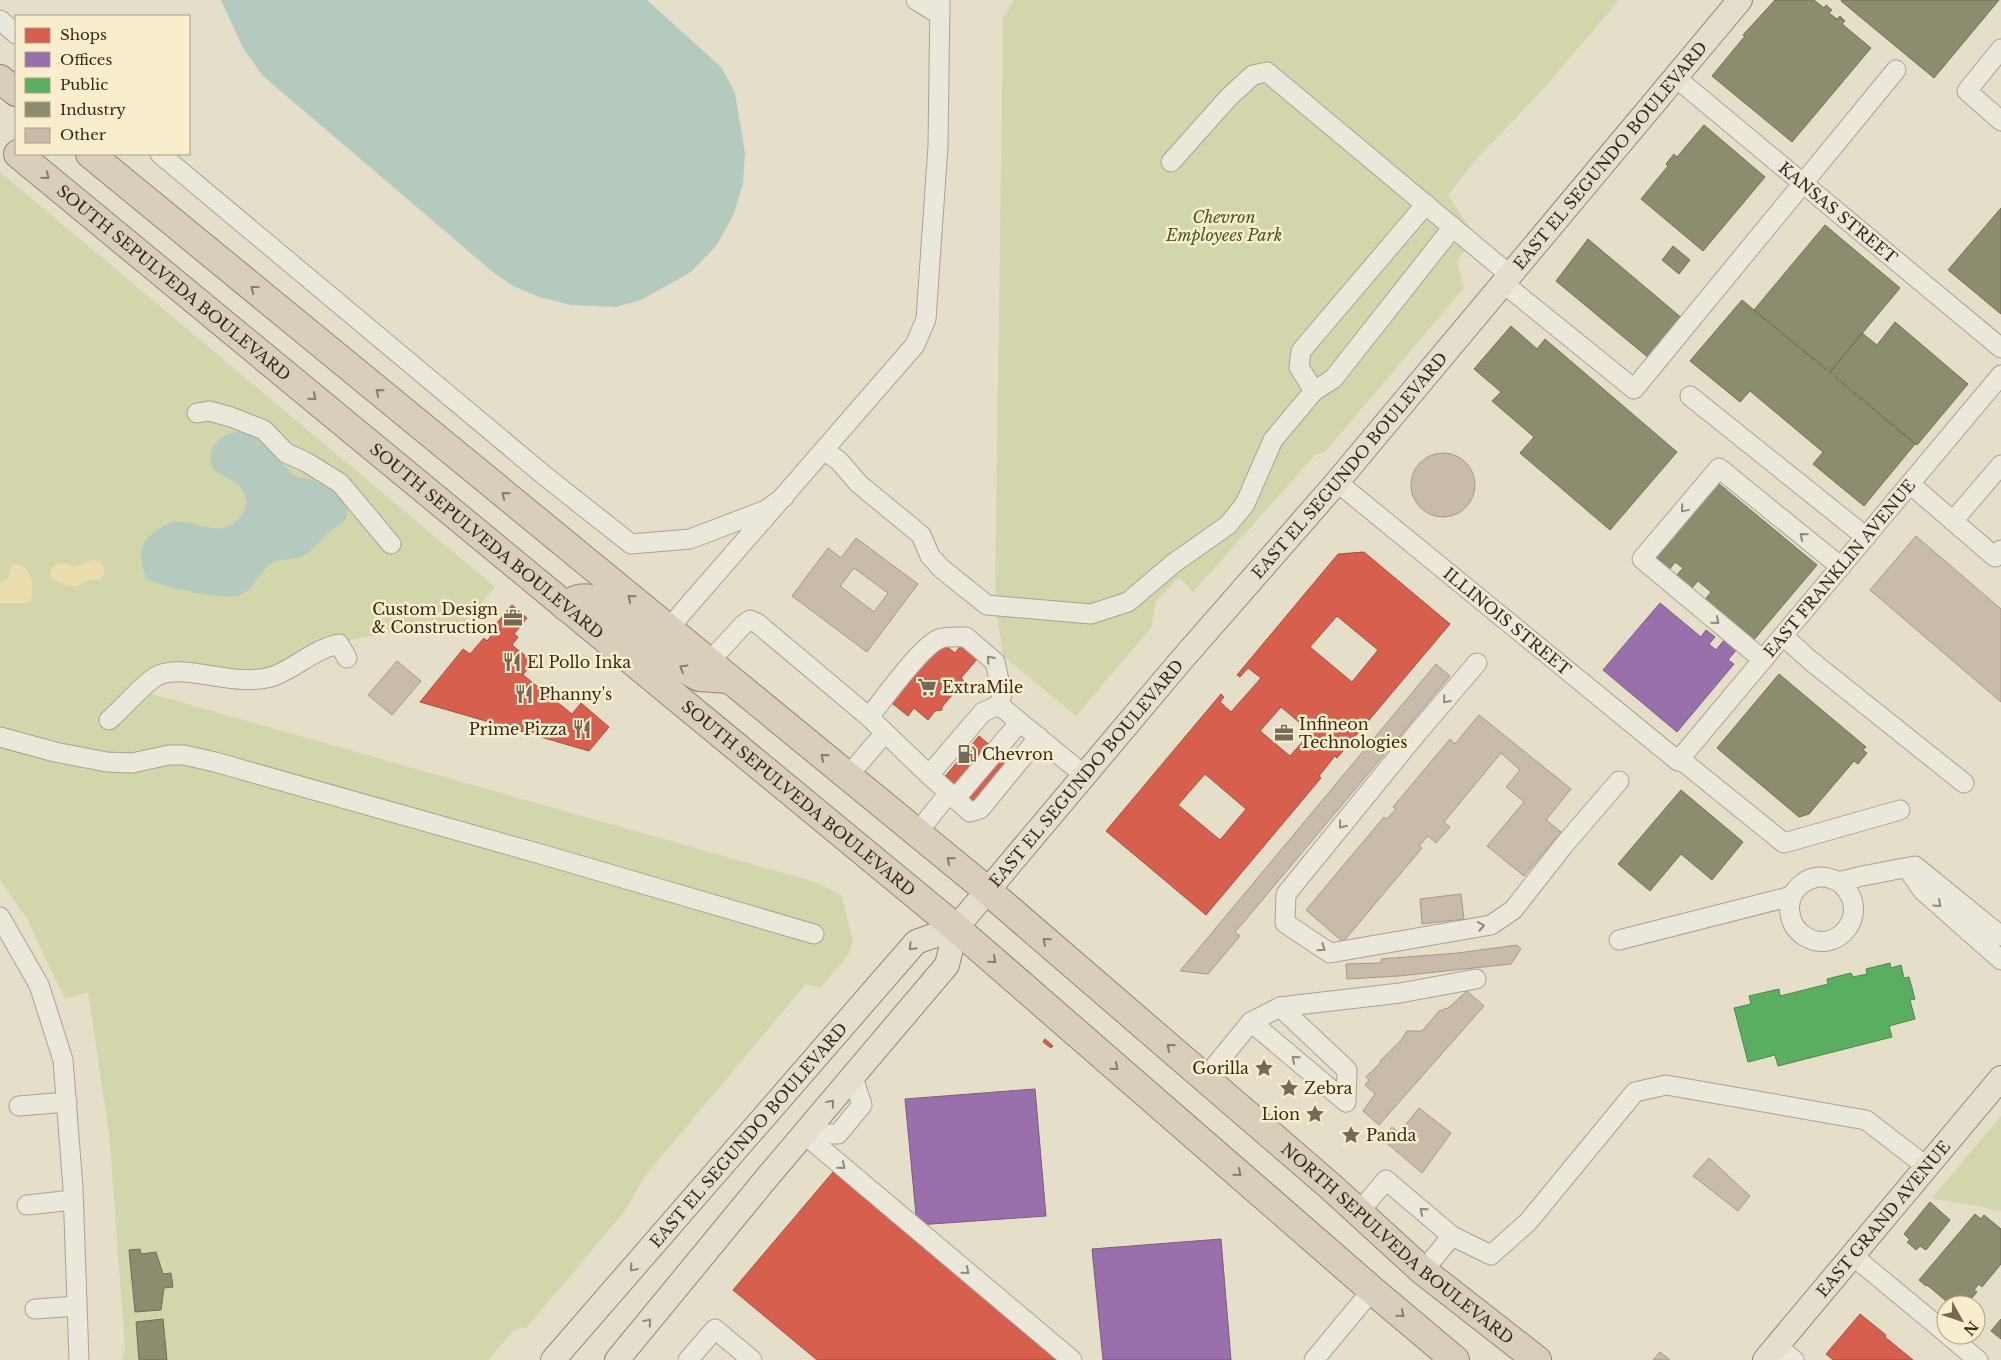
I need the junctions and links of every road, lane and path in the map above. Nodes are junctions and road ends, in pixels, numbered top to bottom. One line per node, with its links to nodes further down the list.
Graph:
1 (916, 0): 3 (street)
2 (1740, 0): 8 (main road, EAST EL SEGUNDO BOULEVARD)
3 (940, 7): 27 (street)
4 (0, 20): 5 (street)
5 (15, 33)
6 (2001, 49): 11 (street)
7 (1896, 70): 18 (street)
8 (1675, 77): 18 (street, KANSAS STREET); 21 (main road, EAST EL SEGUNDO BOULEVARD)
9 (0, 79): 10 (highway)
10 (15, 91)
11 (2001, 121)
12 (0, 139): 13 (highway, SOUTH SEPULVEDA BOULEVARD)
13 (15, 151)
14 (19, 155): 37 (highway, SOUTH SEPULVEDA BOULEVARD, one-way to 37)
15 (91, 155): 38 (highway, one-way to 15)
16 (161, 155): 31 (street)
17 (1171, 162): 19 (street)
18 (1804, 184): 21 (street); 22 (street, KANSAS STREET)
19 (1426, 204): 20 (street); 24 (street)
20 (1452, 226): 21 (street); 24 (street)
21 (1507, 279): 29 (main road, EAST EL SEGUNDO BOULEVARD)
22 (2001, 348)
23 (2001, 375): 30 (street, EAST FRANKLIN AVENUE)
24 (1314, 391): 27 (street)
25 (1690, 396): 33 (street)
26 (196, 413): 34 (street)
27 (824, 450): 31 (street)
28 (2001, 465): 32 (street)
29 (1337, 482): 51 (street, ILLINOIS STREET); 53 (main road, EAST EL SEGUNDO BOULEVARD)
30 (1910, 484): 32 (street); 33 (street, EAST FRANKLIN AVENUE)
31 (784, 496): 38 (street)
32 (1953, 521): 35 (street)
33 (1866, 537): 36 (street, EAST FRANKLIN AVENUE)
34 (391, 544)
35 (2001, 550)
36 (1841, 567): 39 (street, EAST FRANKLIN AVENUE); 41 (street, one-way to 41)
37 (566, 607): 43 (highway, one-way to 37); 65 (highway, SOUTH SEPULVEDA BOULEVARD)
38 (668, 629): 43 (highway)
39 (1783, 636): 41 (street, EAST FRANKLIN AVENUE); 56 (street)
40 (347, 658): 46 (street)
41 (1763, 660): 51 (street, EAST FRANKLIN AVENUE)
42 (1477, 663): 55 (street, one-way to 55)
43 (719, 670): 45 (street); 54 (highway, one-way to 43)
44 (999, 705): 45 (street, one-way to 45); 47 (street); 52 (street)
45 (869, 718): 48 (street)
46 (109, 720)
47 (1020, 722): 50 (street); 57 (street)
48 (884, 734): 52 (street); 54 (street)
49 (0, 737): 66 (street)
50 (1039, 737): 53 (street); 57 (street)
51 (1679, 760): 58 (street, ILLINOIS STREET)
52 (929, 775): 57 (street)
53 (1084, 775): 62 (main road, EAST EL SEGUNDO BOULEVARD)
54 (848, 776): 59 (highway)
55 (1619, 781)
56 (1964, 783)
57 (952, 796): 59 (street)
58 (1900, 810)
59 (917, 833): 62 (highway, one-way to 59)
60 (1910, 867): 61 (street); 67 (street); 69 (street, one-way to 69)
61 (1838, 881): 63 (street); 63 (street)
62 (988, 891): 65 (main road, EAST EL SEGUNDO BOULEVARD); 73 (highway, NORTH SEPULVEDA BOULEVARD, one-way to 62)
63 (1792, 896): 68 (street)
64 (0, 917): 75 (street)
65 (956, 928): 77 (main road, EAST EL SEGUNDO BOULEVARD, one-way to 65); 85 (highway, one-way to 85); 92 (main road, EAST EL SEGUNDO BOULEVARD, one-way to 92)
66 (814, 934)
67 (2001, 936)
68 (1619, 940)
69 (2001, 960)
70 (1476, 979): 71 (street)
71 (1280, 1007): 72 (street); 72 (street, one-way to 72)
72 (1251, 1022): 73 (street)
73 (1205, 1078): 81 (highway, NORTH SEPULVEDA BOULEVARD)
74 (2001, 1078): 78 (main road, EAST GRAND AVENUE)
75 (66, 1102): 76 (street); 79 (street)
76 (19, 1106)
77 (804, 1134): 93 (main road, EAST EL SEGUNDO BOULEVARD, one-way to 77); 96 (street, one-way to 96)
78 (1927, 1167): 82 (street); 83 (main road, EAST GRAND AVENUE)
79 (73, 1200): 80 (street); 86 (street)
80 (27, 1205)
81 (1358, 1212): 82 (street, one-way to 81); 84 (highway, NORTH SEPULVEDA BOULEVARD)
82 (1452, 1236): 84 (street)
83 (1853, 1256): 88 (street); 90 (main road, EAST GRAND AVENUE)
84 (1423, 1270): 99 (highway, NORTH SEPULVEDA BOULEVARD)
85 (1372, 1290): 97 (street); 98 (highway, one-way to 98)
86 (77, 1306): 87 (street); 91 (street)
87 (36, 1309)
88 (1936, 1325)
89 (1960, 1345): 100 (street)
90 (1779, 1355)
91 (79, 1360)
92 (553, 1360)
93 (617, 1360)
94 (688, 1360): 95 (street)
95 (752, 1360)
96 (1072, 1360)
97 (1314, 1360)
98 (1456, 1360)
99 (1537, 1360)
100 (1978, 1360)

